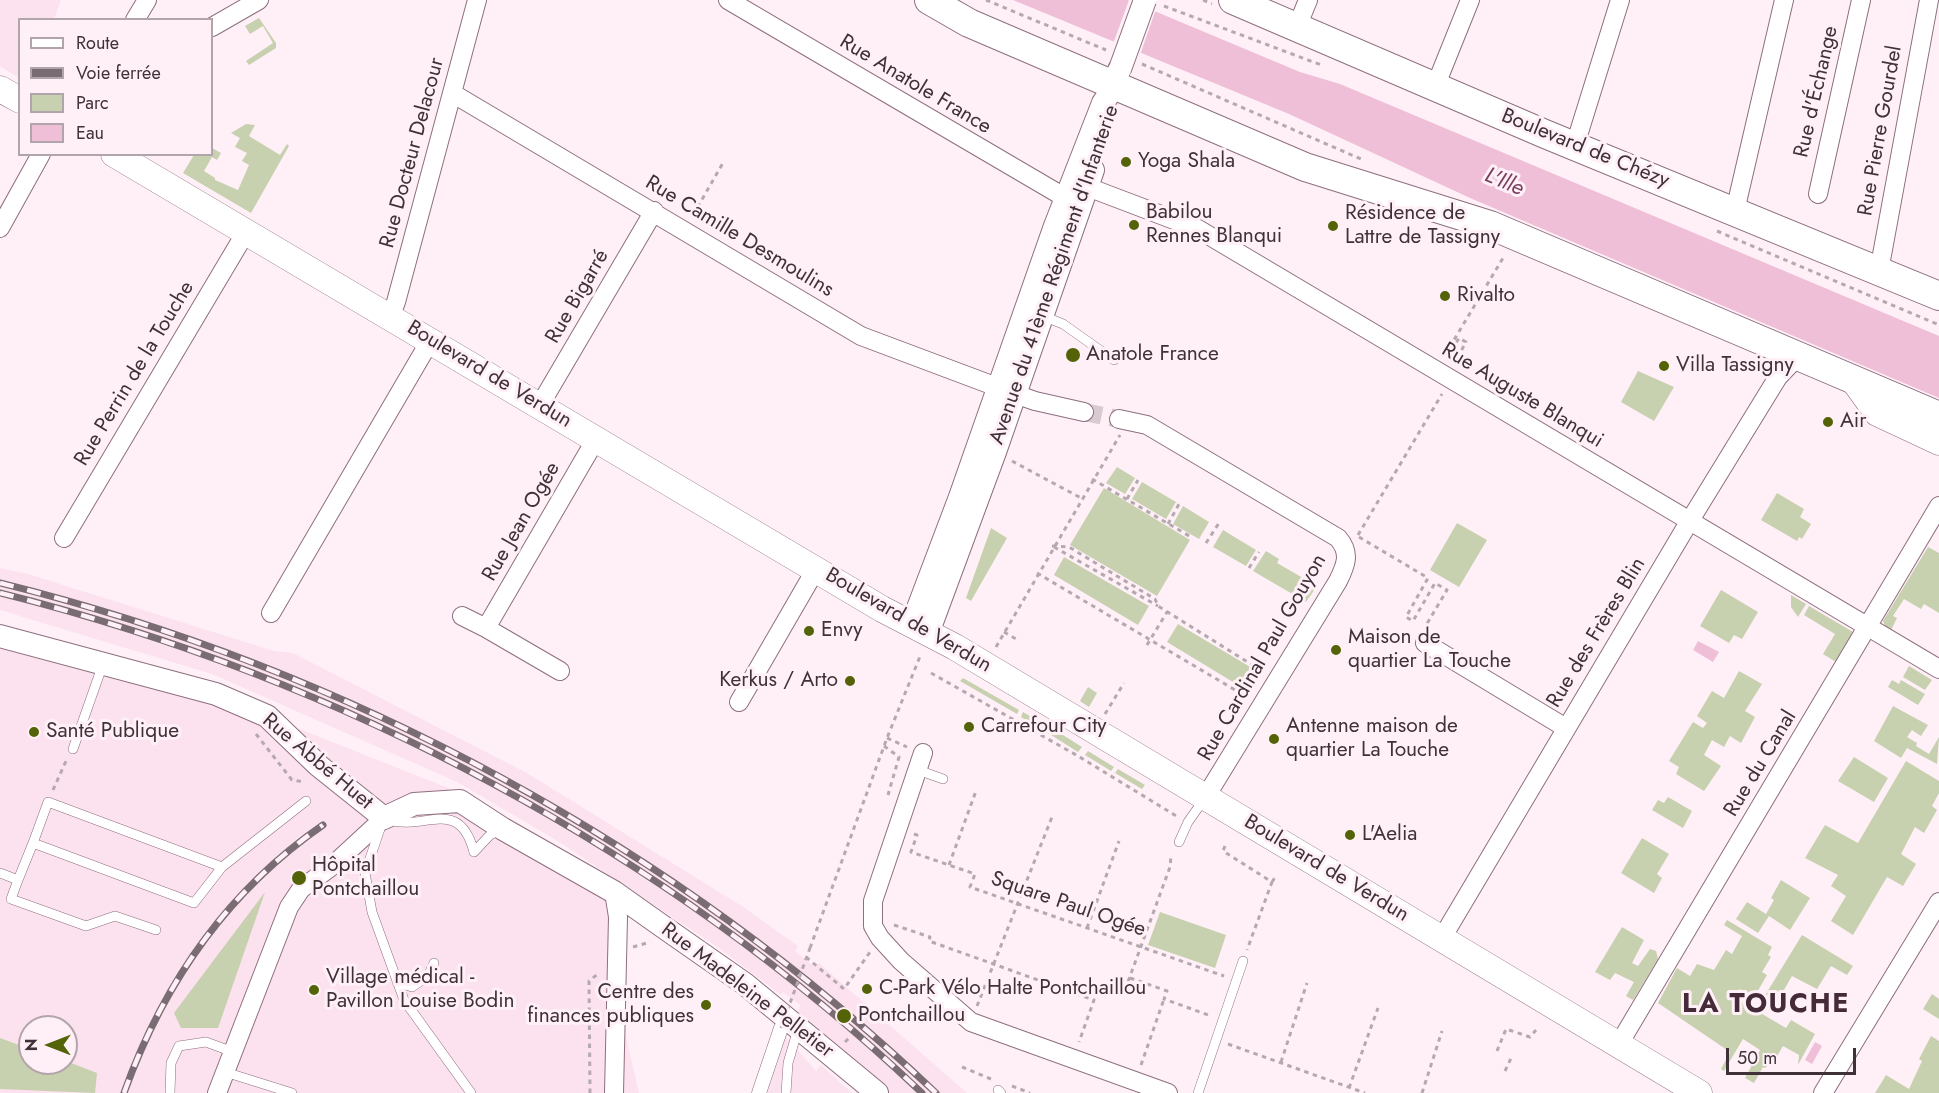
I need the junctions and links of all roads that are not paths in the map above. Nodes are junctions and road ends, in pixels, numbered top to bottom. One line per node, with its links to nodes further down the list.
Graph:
1 (146, 0): 14 (street)
2 (259, 0): 15 (street)
3 (477, 0): 20 (street, Rue Docteur Delacour)
4 (728, 0): 25 (street, Rue Anatole France)
5 (929, 0): 17 (main road)
6 (1233, 0): 16 (main road, Boulevard de Chézy)
7 (1308, 0): 16 (street)
8 (1470, 0): 18 (street)
9 (1620, 0): 22 (street)
10 (1784, 0): 27 (street)
11 (1861, 0): 26 (street, Rue d'Échange)
12 (1929, 0): 31 (street, Rue Pierre Gourdel)
13 (1151, 2): 17 (street, Avenue du 41ème Régiment d'Infanterie, bridge)
14 (136, 18)
15 (213, 26)
16 (1297, 27): 18 (main road, Boulevard de Chézy)
17 (1121, 67): 25 (street, Avenue du 41ème Régiment d'Infanterie); 36 (main road)
18 (1435, 87): 22 (main road, Boulevard de Chézy)
19 (0, 89): 21 (main road)
20 (452, 93): 28 (street, Rue Camille Desmoulins); 34 (street, Rue Docteur Delacour)
21 (18, 99)
22 (1575, 145): 27 (main road, Boulevard de Chézy)
23 (40, 156): 29 (street)
24 (117, 156): 30 (main road, Boulevard de Verdun)
25 (1076, 193): 33 (street, Avenue du 41ème Régiment d'Infanterie); 39 (street, Avenue du 41ème Régiment d'Infanterie); 47 (street, Rue Auguste Blanqui)
26 (1818, 194)
27 (1735, 211): 31 (main road, Boulevard de Chézy)
28 (654, 212): 39 (street, Rue Camille Desmoulins); 40 (street, Rue Bigarré)
29 (0, 228)
30 (246, 232): 34 (main road, Boulevard de Verdun); 48 (street, Rue Perrin de la Touche)
31 (1879, 271): 32 (main road, Boulevard de Chézy)
32 (1939, 296)
33 (1043, 316): 37 (lane); 39 (street, Avenue du 41ème Régiment d'Infanterie)
34 (390, 317): 35 (main road, Boulevard de Verdun)
35 (430, 341): 40 (main road, Boulevard de Verdun); 50 (street)
36 (1798, 356): 38 (main road); 47 (street, Rue des Frères Blin)
37 (1114, 360)
38 (1854, 381): 42 (main road); 45 (main road)
39 (1006, 390): 41 (street); 55 (street, Avenue du 41ème Régiment d'Infanterie)
40 (540, 405): 44 (main road, Boulevard de Verdun)
41 (1084, 412)
42 (1939, 416)
43 (1124, 420): 65 (street, Rue Cardinal Paul Gouyon)
44 (596, 439): 49 (main road, Boulevard de Verdun); 52 (street, Rue Jean Ogée)
45 (1939, 442)
46 (1939, 506): 53 (street, Rue du Canal)
47 (1689, 522): 53 (street, Rue Auguste Blanqui); 61 (street, Rue des Frères Blin)
48 (64, 538)
49 (816, 569): 55 (main road, Boulevard de Verdun); 60 (street)
50 (271, 613)
51 (462, 616): 52 (street)
52 (486, 628): 59 (street)
53 (1868, 628): 58 (street, Rue Auguste Blanqui); 82 (street, Rue du Canal)
54 (0, 636): 57 (street, Rue Abbé Huet)
55 (920, 637): 65 (main road, Boulevard de Verdun)
56 (1425, 643): 61 (street)
57 (104, 664): 62 (lane); 67 (street, Rue Abbé Huet)
58 (1939, 669)
59 (560, 671)
60 (739, 702)
61 (1566, 728): 77 (street, Rue des Frères Blin)
62 (74, 749)
63 (917, 757): 64 (lane); 93 (street)
64 (943, 779)
65 (1205, 798): 69 (lane); 77 (main road, Boulevard de Verdun)
66 (306, 801): 71 (lane)
67 (384, 818): 68 (street, Rue Madeleine Pelletier); 68 (lane); 80 (lane); 83 (street, Rue Abbé Huet)
68 (503, 829): 74 (street, Rue Madeleine Pelletier)
69 (1179, 842)
70 (33, 843): 71 (lane); 71 (lane); 73 (lane)
71 (222, 867)
72 (0, 873): 73 (lane)
73 (18, 880): 76 (lane)
74 (614, 892): 81 (street, Rue Madeleine Pelletier); 89 (street)
75 (1939, 902): 96 (street)
76 (156, 930)
77 (1442, 938): 82 (main road, Boulevard de Verdun)
78 (1243, 961): 94 (lane)
79 (434, 963): 80 (lane)
80 (397, 982): 88 (lane)
81 (790, 1027): 90 (street); 91 (lane); 92 (street, Rue Madeleine Pelletier)
82 (1619, 1044): 95 (main road, Boulevard de Verdun)
83 (233, 1052): 84 (street, Rue Abbé Huet); 85 (lane)
84 (225, 1072): 86 (street, Rue Abbé Huet); 87 (lane)
85 (170, 1093)
86 (217, 1093)
87 (292, 1093)
88 (471, 1093)
89 (614, 1093)
90 (759, 1093)
91 (786, 1093)
92 (877, 1093)
93 (1168, 1093)
94 (1198, 1093)
95 (1699, 1093)
96 (1823, 1093)

